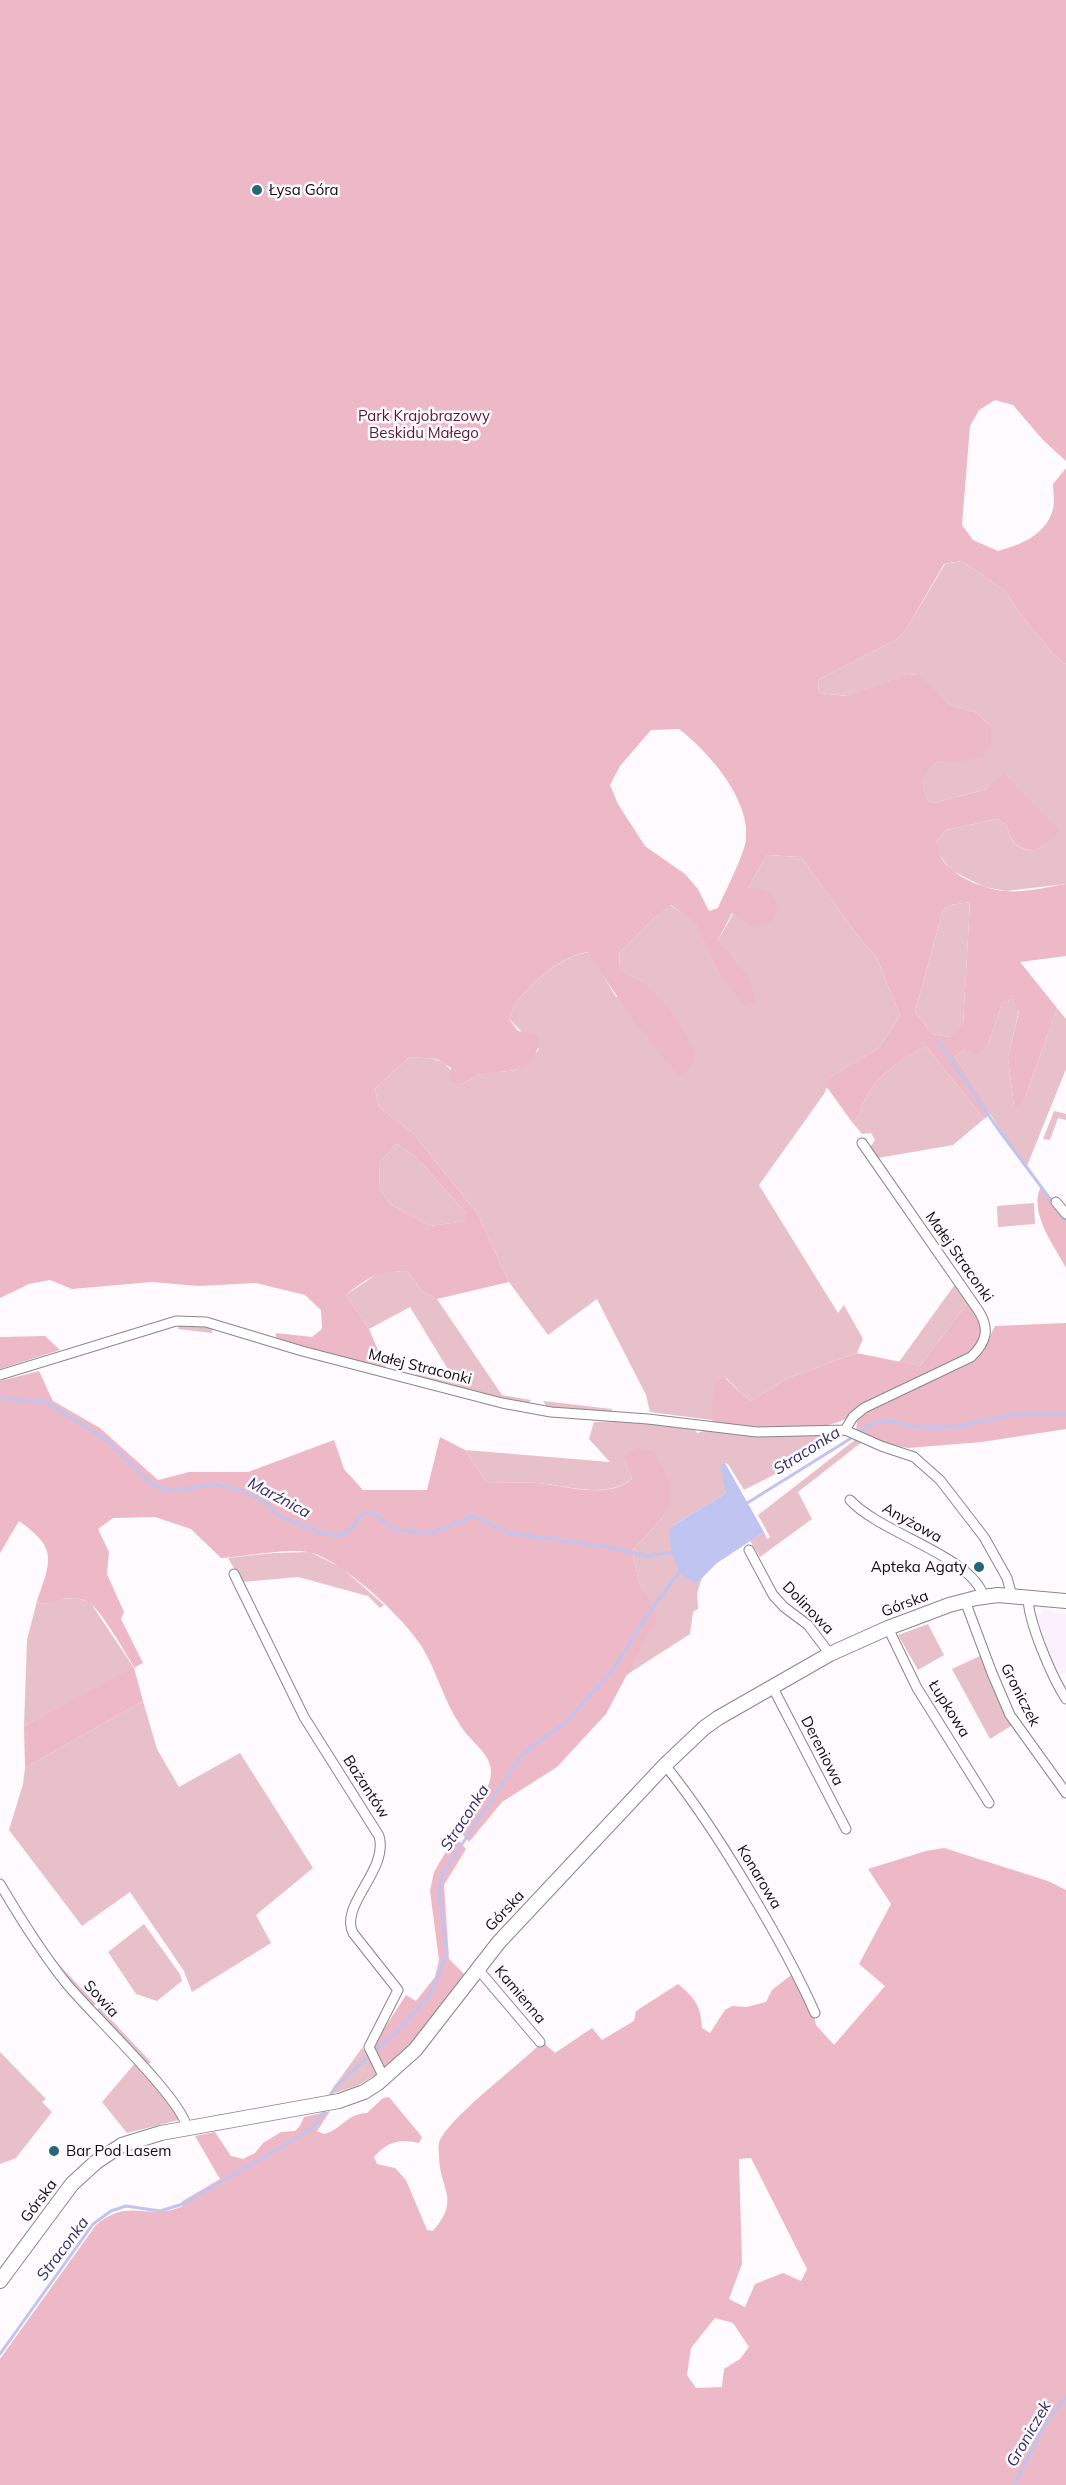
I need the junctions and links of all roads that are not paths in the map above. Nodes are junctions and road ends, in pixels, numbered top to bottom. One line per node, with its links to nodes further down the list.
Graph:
1 (862, 1143): 5 (street, Małej Straconki)
2 (1056, 1202): 3 (street)
3 (1066, 1215)
4 (0, 1375): 5 (street, Małej Straconki)
5 (847, 1431): 9 (street, Małej Straconki)
6 (850, 1500): 10 (street, Anyżowa)
7 (749, 1550): 15 (street, Dolinowa)
8 (234, 1574): 26 (street, Bażantów)
9 (1012, 1596): 10 (street, Górska); 11 (street, Górska)
10 (984, 1597): 12 (street, Górska)
11 (1028, 1597): 13 (street, Górska); 17 (street)
12 (965, 1601): 14 (street, Górska); 19 (street, Groniczek)
13 (1066, 1601)
14 (888, 1628): 15 (street, Górska); 20 (street, Łupkowa)
15 (830, 1654): 16 (street, Górska)
16 (772, 1686): 18 (street, Górska); 21 (street, Dereniowa)
17 (1066, 1699)
18 (665, 1765): 23 (street, Górska); 24 (street, Konarowa)
19 (1066, 1793)
20 (989, 1803)
21 (846, 1829)
22 (0, 1884): 27 (street, Sowia)
23 (477, 1968): 25 (street, Kamienna); 26 (street, Górska)
24 (815, 2013)
25 (540, 2042)
26 (384, 2078): 27 (street, Górska)
27 (187, 2128): 28 (street, Górska)
28 (0, 2281)

